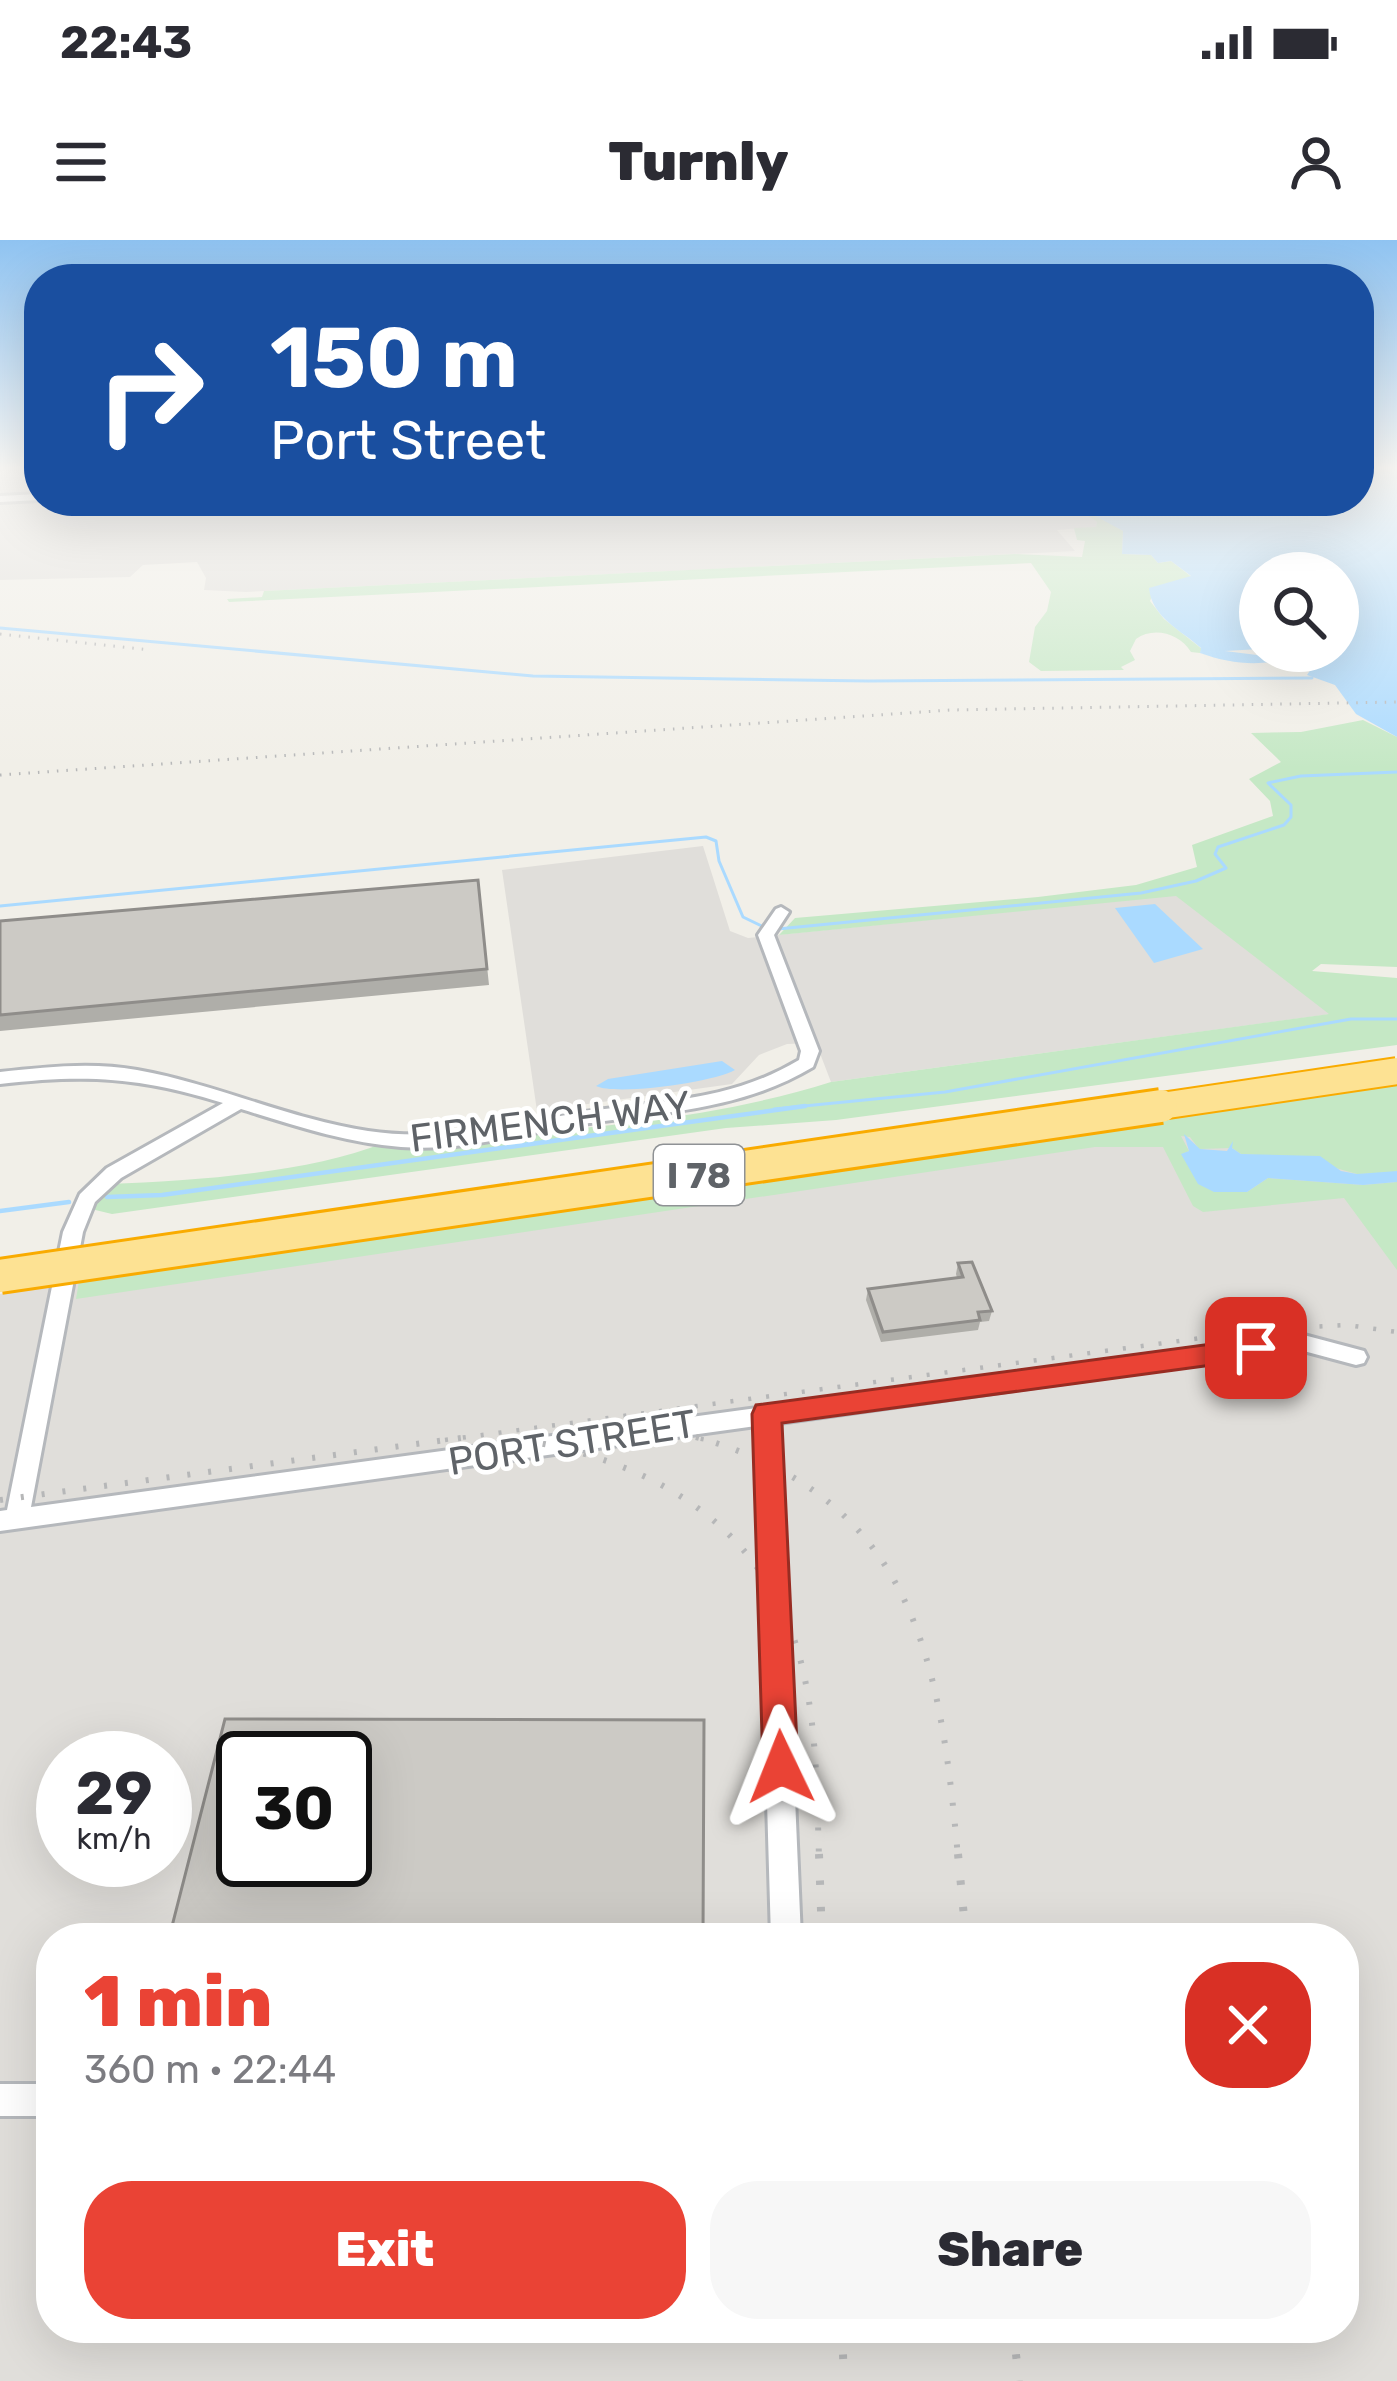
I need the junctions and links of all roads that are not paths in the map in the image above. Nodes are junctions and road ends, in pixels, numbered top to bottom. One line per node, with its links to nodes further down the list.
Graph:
1 (773, 924): 5 (street, FIRMENCH WAY)
2 (1397, 1061): 6 (highway, I 78)
3 (1397, 1071): 7 (highway, I 78, bridge)
4 (0, 1078): 5 (street, FIRMENCH WAY)
5 (237, 1103): 10 (street)
6 (0, 1261)
7 (0, 1276)
8 (1356, 1357): 9 (street, PORT STREET)
9 (767, 1414): 10 (street, PORT STREET); 11 (street)
10 (9, 1520)
11 (785, 1923)
12 (0, 2100): 13 (street)
13 (36, 2100)

